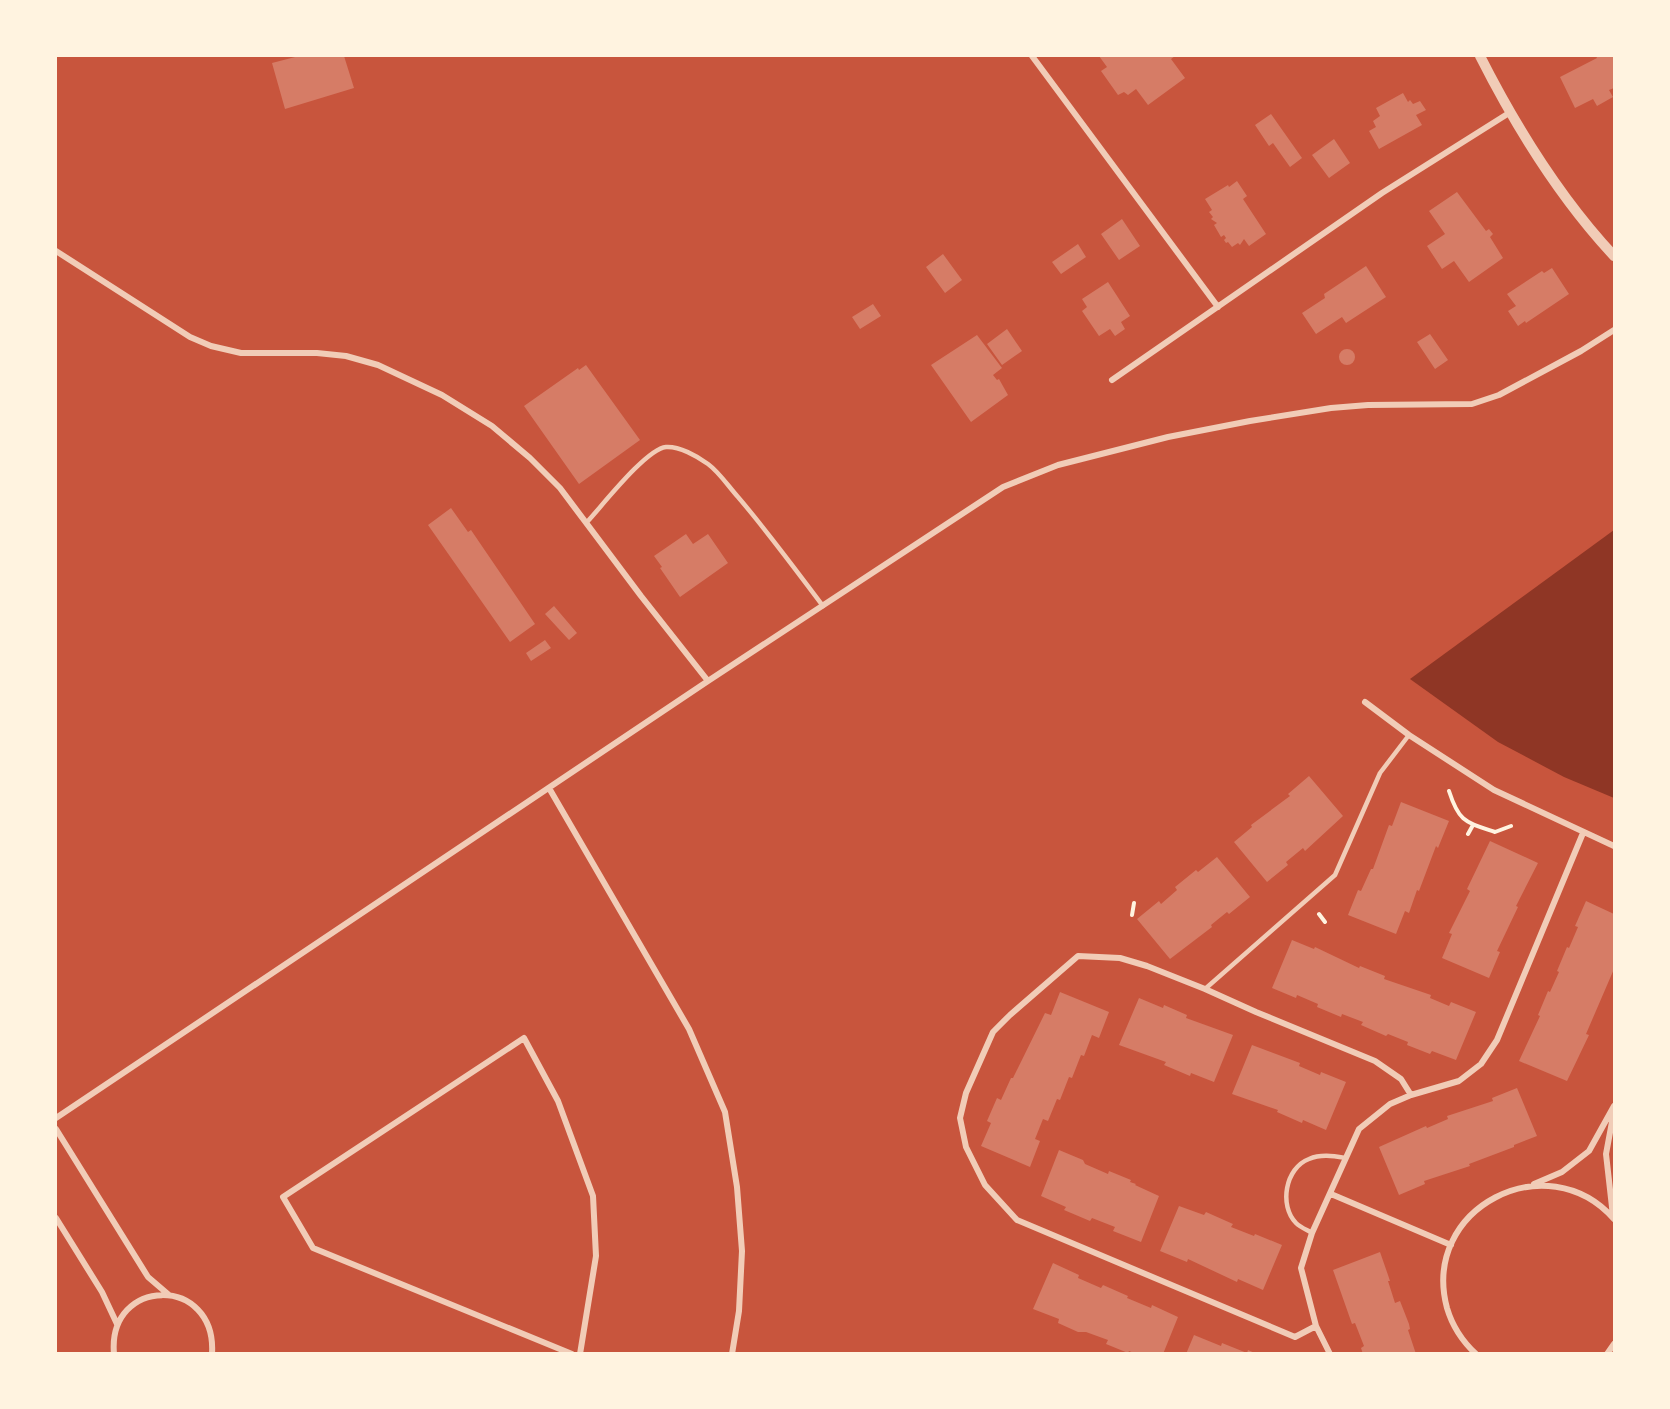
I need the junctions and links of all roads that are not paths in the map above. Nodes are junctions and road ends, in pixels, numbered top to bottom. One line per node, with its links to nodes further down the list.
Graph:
1 (1032, 56): 6 (street)
2 (1480, 56): 3 (street)
3 (1509, 113): 5 (street); 6 (street)
4 (56, 251): 9 (street)
5 (1614, 256)
6 (1218, 307): 8 (street)
7 (1614, 330): 10 (street)
8 (1112, 380)
9 (587, 522): 10 (lane); 11 (street)
10 (823, 606): 11 (street)
11 (708, 681): 14 (street)
12 (1365, 702): 13 (street)
13 (1409, 735): 15 (street); 17 (lane)
14 (549, 788): 20 (street); 38 (street)
15 (1584, 833): 16 (street); 18 (street)
16 (1614, 846)
17 (1205, 988): 18 (street); 31 (street)
18 (1411, 1095): 22 (street)
19 (1614, 1106): 23 (street); 26 (street)
20 (56, 1119)
21 (56, 1129): 29 (street)
22 (1346, 1158): 24 (street); 27 (lane)
23 (1530, 1186): 26 (street); 28 (street)
24 (1331, 1194): 27 (street); 28 (street)
25 (56, 1218): 30 (street)
26 (1614, 1218)
27 (1312, 1233): 31 (street)
28 (1451, 1245): 33 (street)
29 (169, 1294): 30 (street); 35 (street)
30 (117, 1324): 34 (street)
31 (1316, 1326): 39 (street)
32 (1614, 1344): 41 (street)
33 (1469, 1350): 40 (street)
34 (114, 1353)
35 (212, 1353)
36 (572, 1353): 37 (street)
37 (580, 1353)
38 (732, 1353)
39 (1330, 1353)
40 (1476, 1353)
41 (1610, 1353)

